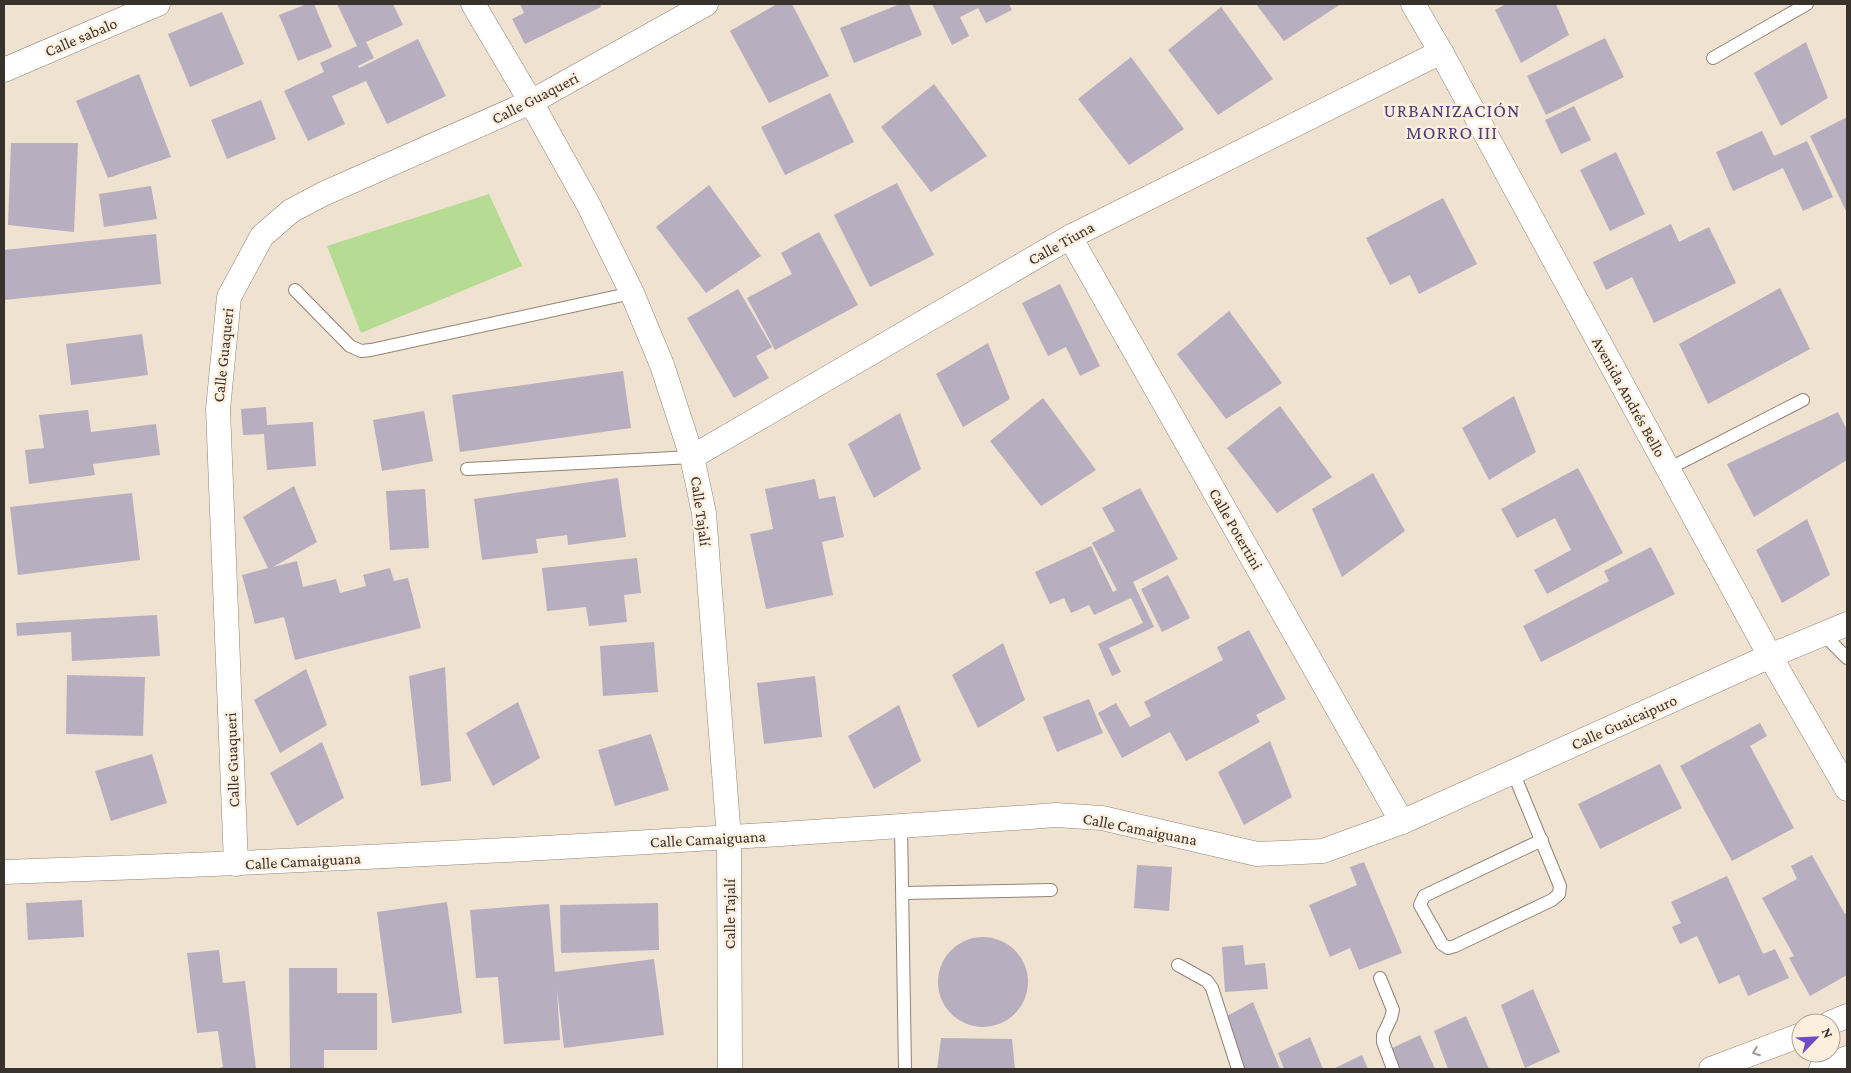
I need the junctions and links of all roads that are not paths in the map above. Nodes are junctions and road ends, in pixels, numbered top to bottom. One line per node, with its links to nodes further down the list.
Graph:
1 (158, 4): 8 (street, Calle sabalo)
2 (473, 4): 9 (street, Calle Tajalí)
3 (706, 4): 9 (street, Calle Guaqueri)
4 (1412, 4): 6 (street, Avenida Andrés Bello)
5 (1807, 4): 7 (lane)
6 (1441, 52): 10 (street, Calle Tiuna); 16 (street, Avenida Andrés Bello)
7 (1713, 58)
8 (4, 70)
9 (531, 102): 12 (street, Calle Tajalí); 27 (street, Calle Guaqueri)
10 (1070, 237): 14 (street, Calle Tiuna); 23 (street, Calle Potertini)
11 (295, 290): 12 (lane)
12 (632, 293): 14 (street, Calle Tajalí)
13 (1803, 400): 16 (lane)
14 (692, 457): 15 (lane); 25 (street, Calle Tajalí)
15 (466, 469)
16 (1668, 469): 19 (street, Avenida Andrés Bello)
17 (1847, 624): 18 (street, Calle Guaicaipuro)
18 (1823, 634): 19 (street, Calle Guaicaipuro); 20 (lane)
19 (1770, 656): 21 (street, Calle Guaicaipuro); 22 (street, Avenida Andrés Bello)
20 (1847, 658)
21 (1513, 772): 23 (street, Calle Guaicaipuro); 26 (lane)
22 (1845, 782)
23 (1402, 822): 24 (street, Calle Camaiguana)
24 (901, 826): 25 (street, Calle Camaiguana); 30 (lane)
25 (729, 838): 27 (street, Calle Camaiguana); 35 (street, Calle Tajalí)
26 (1542, 840): 26 (lane)
27 (236, 864): 28 (street, Calle Camaiguana)
28 (4, 872)
29 (1051, 890): 30 (lane)
30 (903, 893): 36 (lane)
31 (1178, 965): 37 (lane)
32 (1380, 978): 38 (lane)
33 (1791, 1039): 39 (street, one-way to 39)
34 (1847, 1058): 40 (street)
35 (730, 1069)
36 (905, 1069)
37 (1238, 1069)
38 (1393, 1069)
39 (1711, 1069)
40 (1821, 1069)

